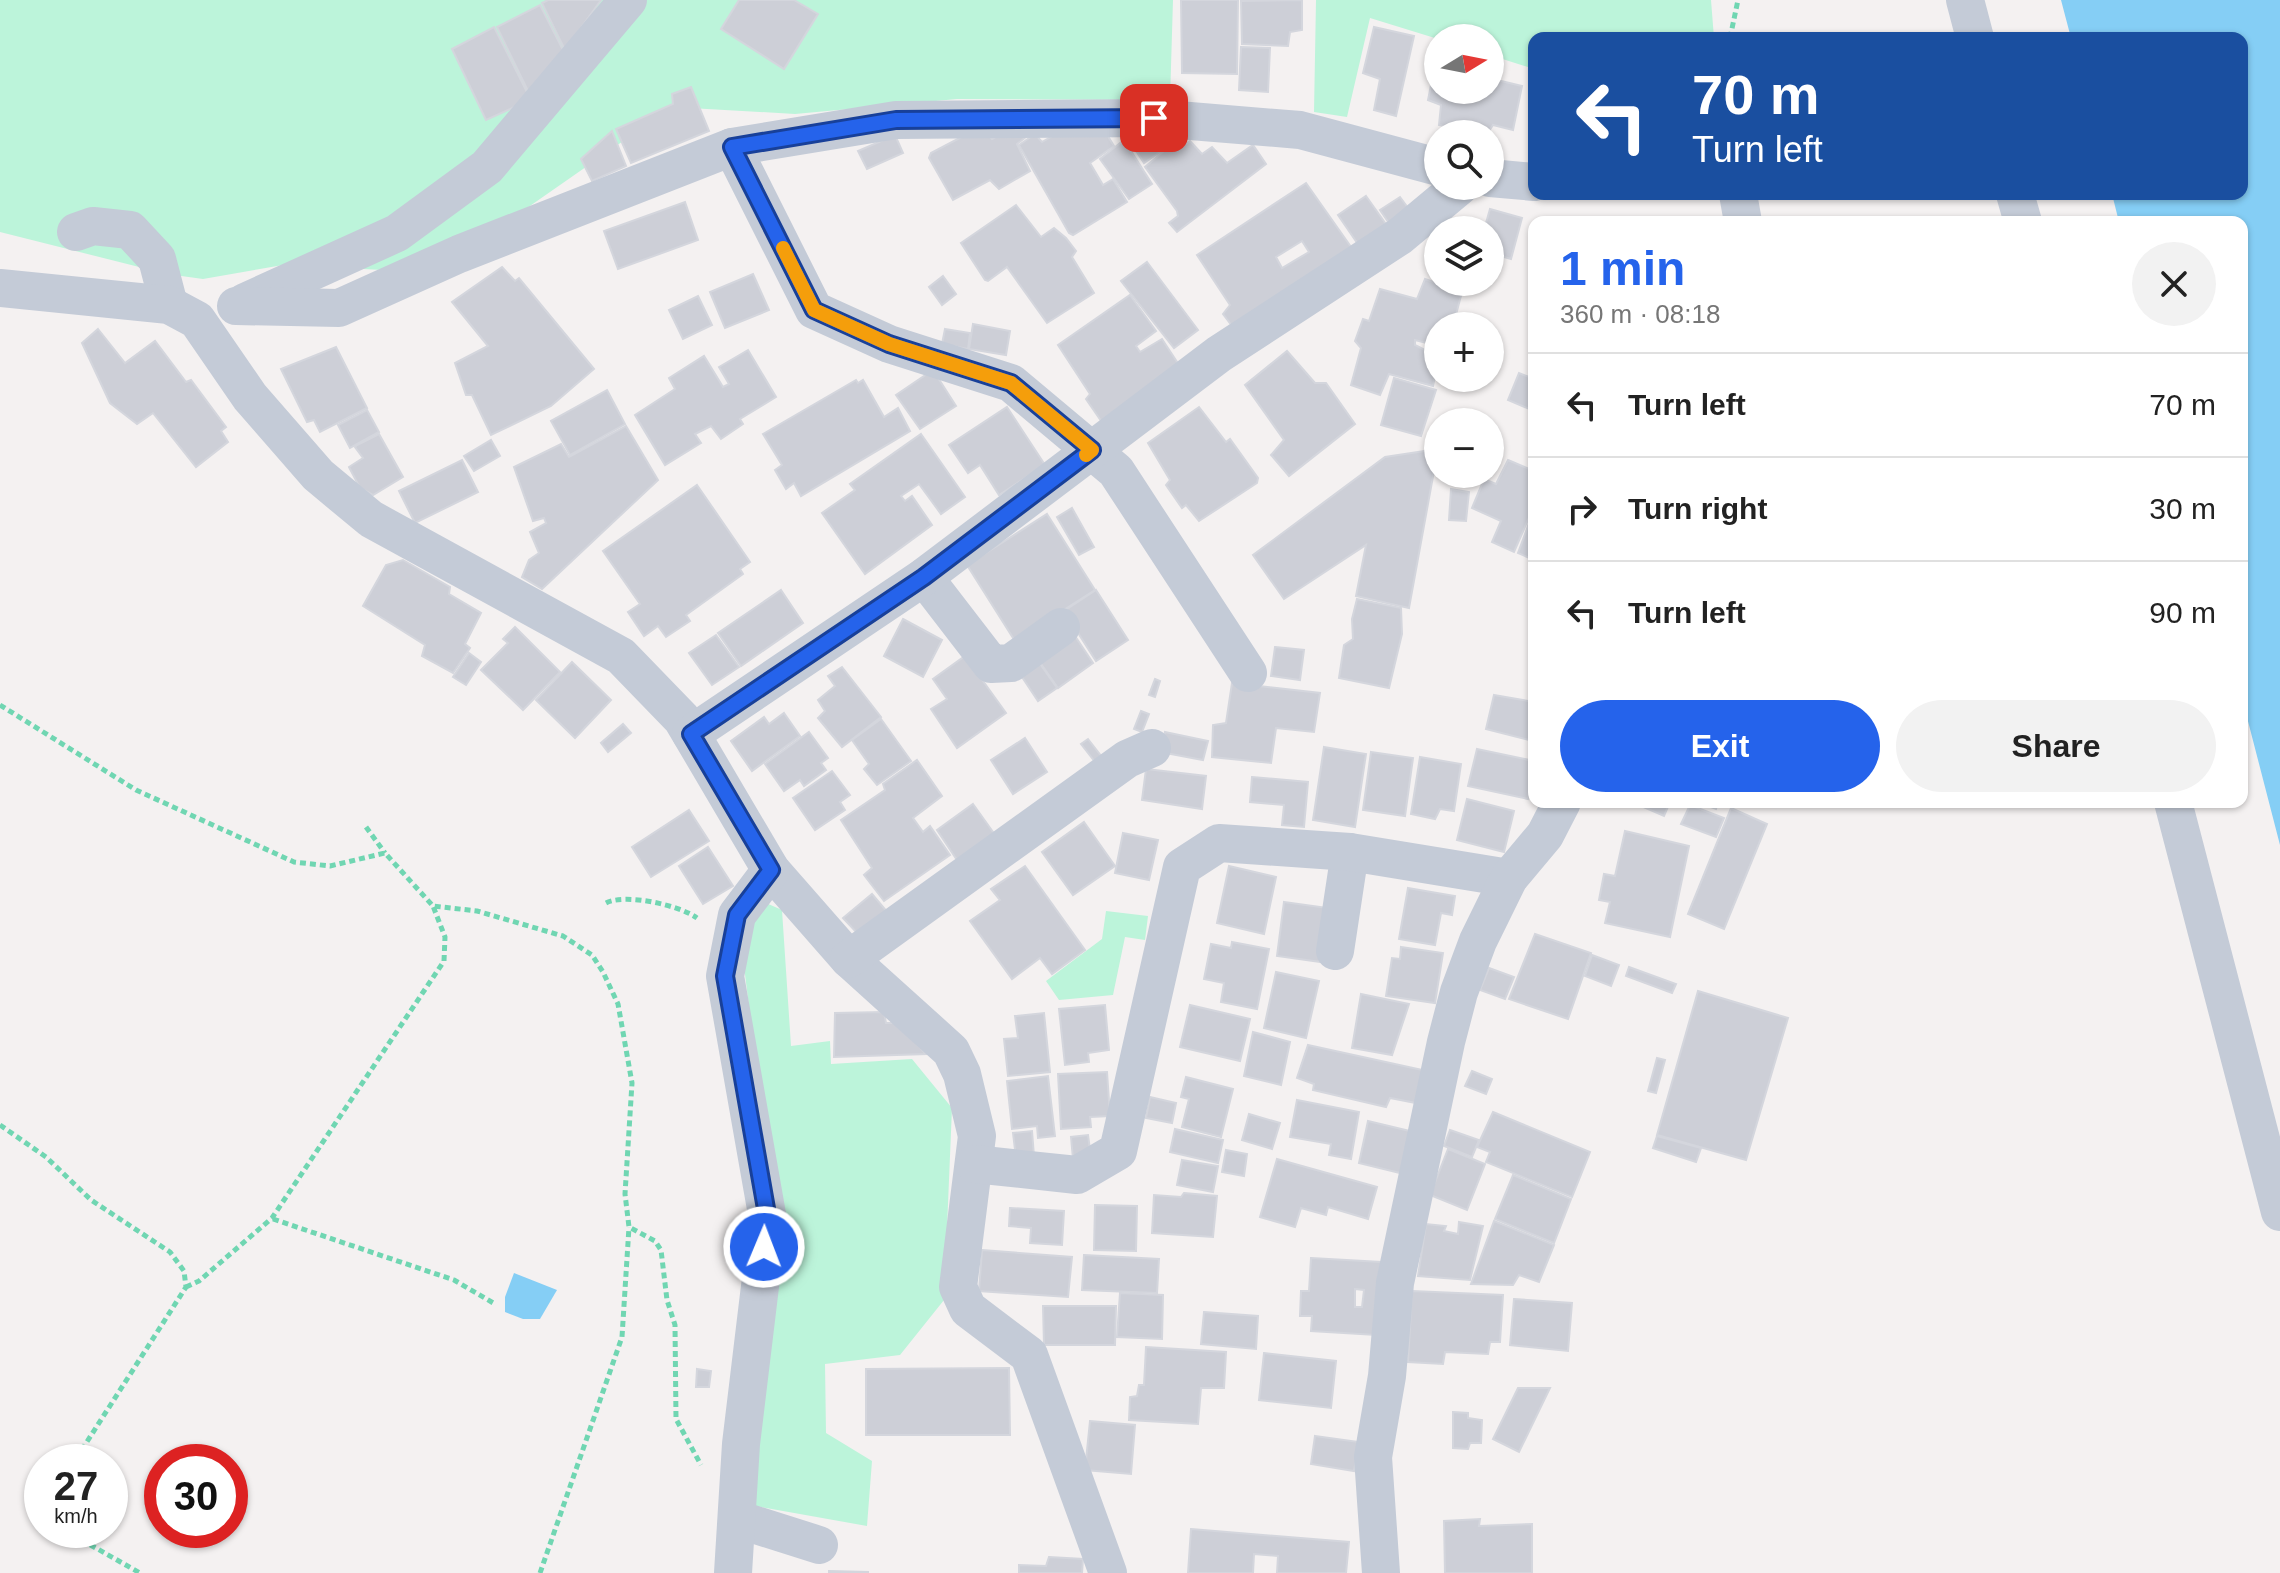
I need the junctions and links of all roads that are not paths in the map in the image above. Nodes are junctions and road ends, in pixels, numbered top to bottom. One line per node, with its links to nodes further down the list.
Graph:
1 (628, 0): 11 (street)
2 (1965, 0): 3 (street)
3 (1973, 32)
4 (732, 147): 5 (street); 11 (street); 13 (street)
5 (1424, 163)
6 (1504, 179): 7 (street)
7 (1528, 181)
8 (1443, 200): 13 (street)
9 (76, 232): 12 (street)
10 (0, 288): 12 (street)
11 (236, 306): 12 (street)
12 (183, 312): 17 (street)
13 (1092, 450): 14 (street); 16 (street)
14 (924, 577): 15 (street); 17 (street)
15 (1061, 627)
16 (1248, 673)
17 (691, 734): 22 (street)
18 (1152, 748): 25 (street)
19 (1559, 808): 23 (street)
20 (2175, 808): 27 (street)
21 (1350, 852): 23 (street); 24 (street); 26 (street)
22 (771, 870): 25 (street); 28 (street)
23 (1509, 878): 32 (street)
24 (1335, 951)
25 (849, 959): 26 (street)
26 (974, 1164): 31 (street)
27 (2280, 1212)
28 (737, 1519): 29 (street); 30 (street)
29 (819, 1545)
30 (733, 1573)
31 (1108, 1573)
32 (1381, 1573)

